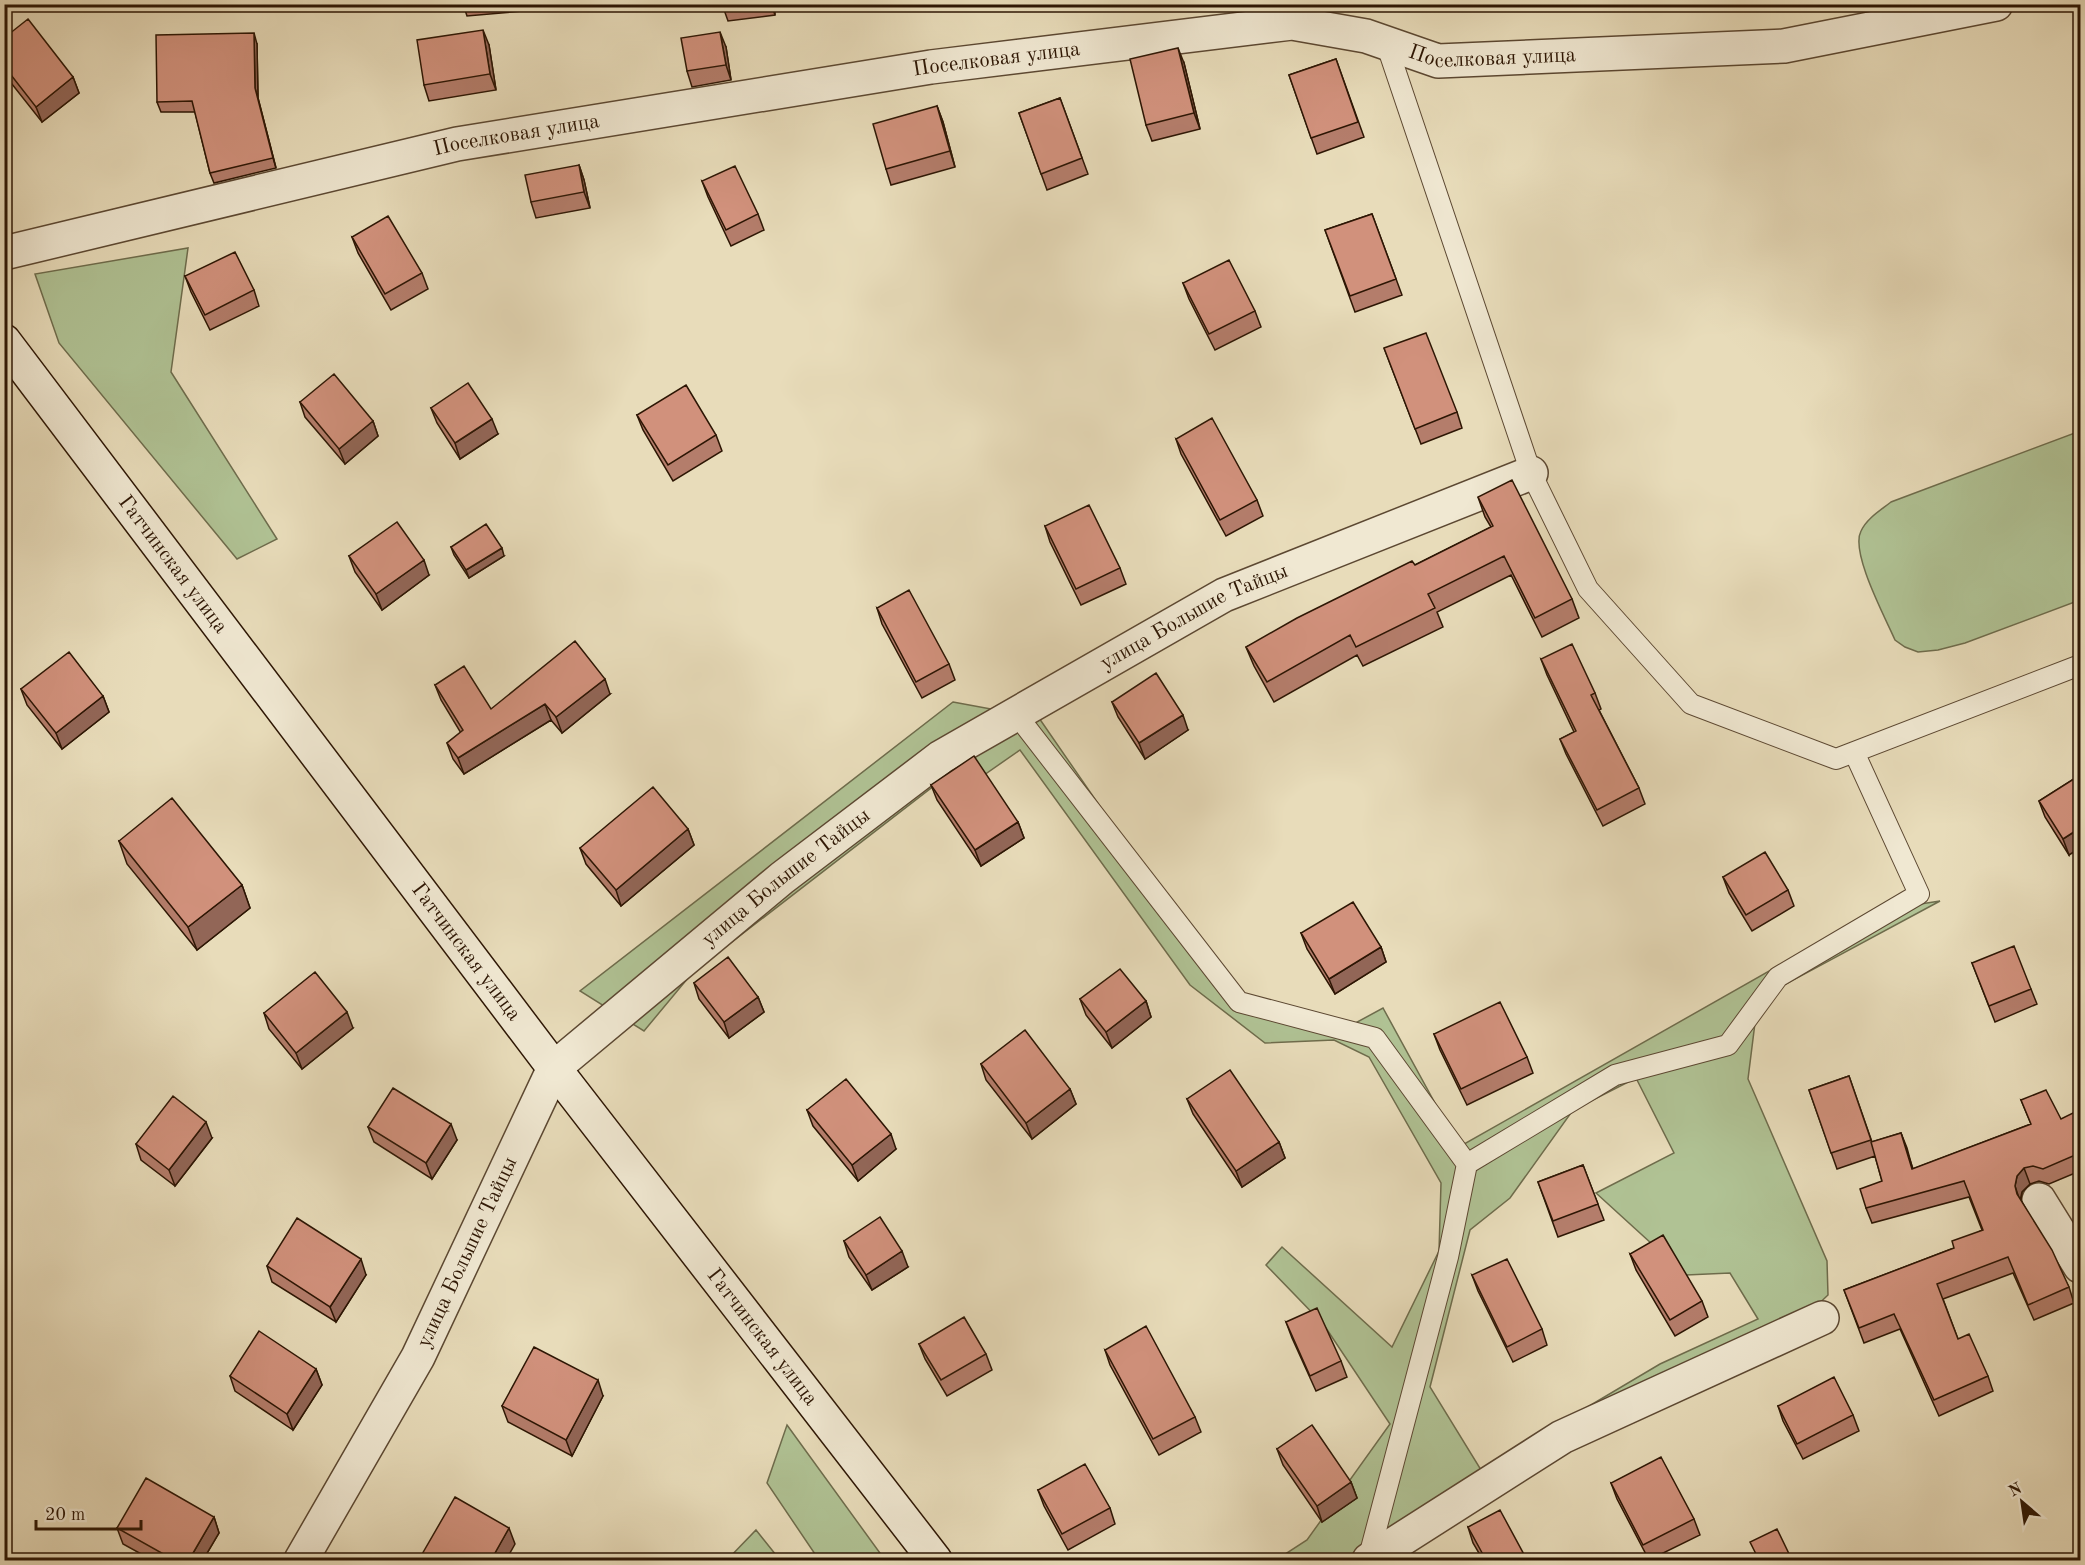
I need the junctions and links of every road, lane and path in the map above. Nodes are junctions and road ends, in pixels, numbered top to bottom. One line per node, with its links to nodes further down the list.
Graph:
1 (1995, 4): 2 (street, Поселковая улица)
2 (1386, 43): 3 (street, Поселковая улица); 5 (lane)
3 (4, 253)
4 (4, 341): 9 (street, Гатчинская улица)
5 (1531, 473): 7 (street, улица Большие Тайцы); 8 (lane)
6 (2080, 665): 8 (lane)
7 (1016, 714): 9 (street, улица Большие Тайцы); 10 (lane)
8 (1854, 752): 10 (lane)
9 (554, 1068): 14 (street, улица Большие Тайцы); 15 (street, Гатчинская улица)
10 (1467, 1164): 16 (lane)
11 (2039, 1200): 12 (street)
12 (2080, 1266)
13 (1822, 1318): 16 (street)
14 (302, 1560)
15 (935, 1560)
16 (1369, 1560)

